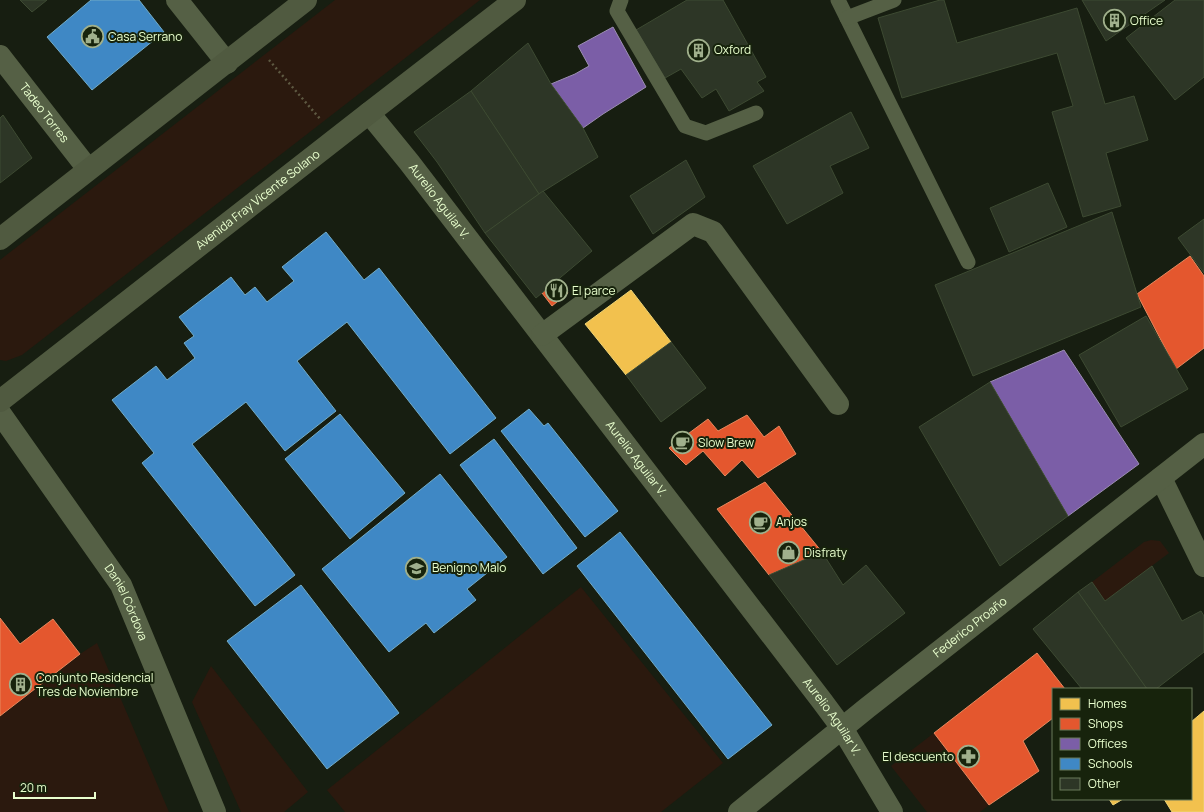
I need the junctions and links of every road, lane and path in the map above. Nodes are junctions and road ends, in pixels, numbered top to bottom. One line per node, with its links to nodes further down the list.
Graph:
1 (177, 0): 10 (street)
2 (306, 0): 8 (main road)
3 (515, 0): 11 (main road, Avenida Fray Vicente Solano)
4 (621, 0): 12 (lane)
5 (838, 0): 7 (lane)
6 (894, 0): 7 (lane)
7 (847, 18): 16 (lane)
8 (254, 42): 10 (main road); 13 (path)
9 (0, 56): 14 (street, Tadeo Torres)
10 (227, 63): 14 (main road)
11 (369, 113): 13 (main road, Avenida Fray Vicente Solano); 17 (street, Aurelio Aguilar V.)
12 (756, 113)
13 (336, 138): 18 (main road, Avenida Fray Vicente Solano)
14 (88, 169): 15 (main road)
15 (0, 239)
16 (968, 262)
17 (542, 335): 19 (street); 24 (street, Aurelio Aguilar V.)
18 (0, 401)
19 (838, 404)
20 (0, 413): 25 (street, Daniel Córdova)
21 (1204, 444): 22 (street, Federico Proaño)
22 (1161, 478): 23 (street); 24 (street, Federico Proaño)
23 (1204, 566)
24 (842, 728): 26 (street, Federico Proaño); 27 (street, Aurelio Aguilar V.)
25 (215, 812)
26 (739, 812)
27 (892, 812)

